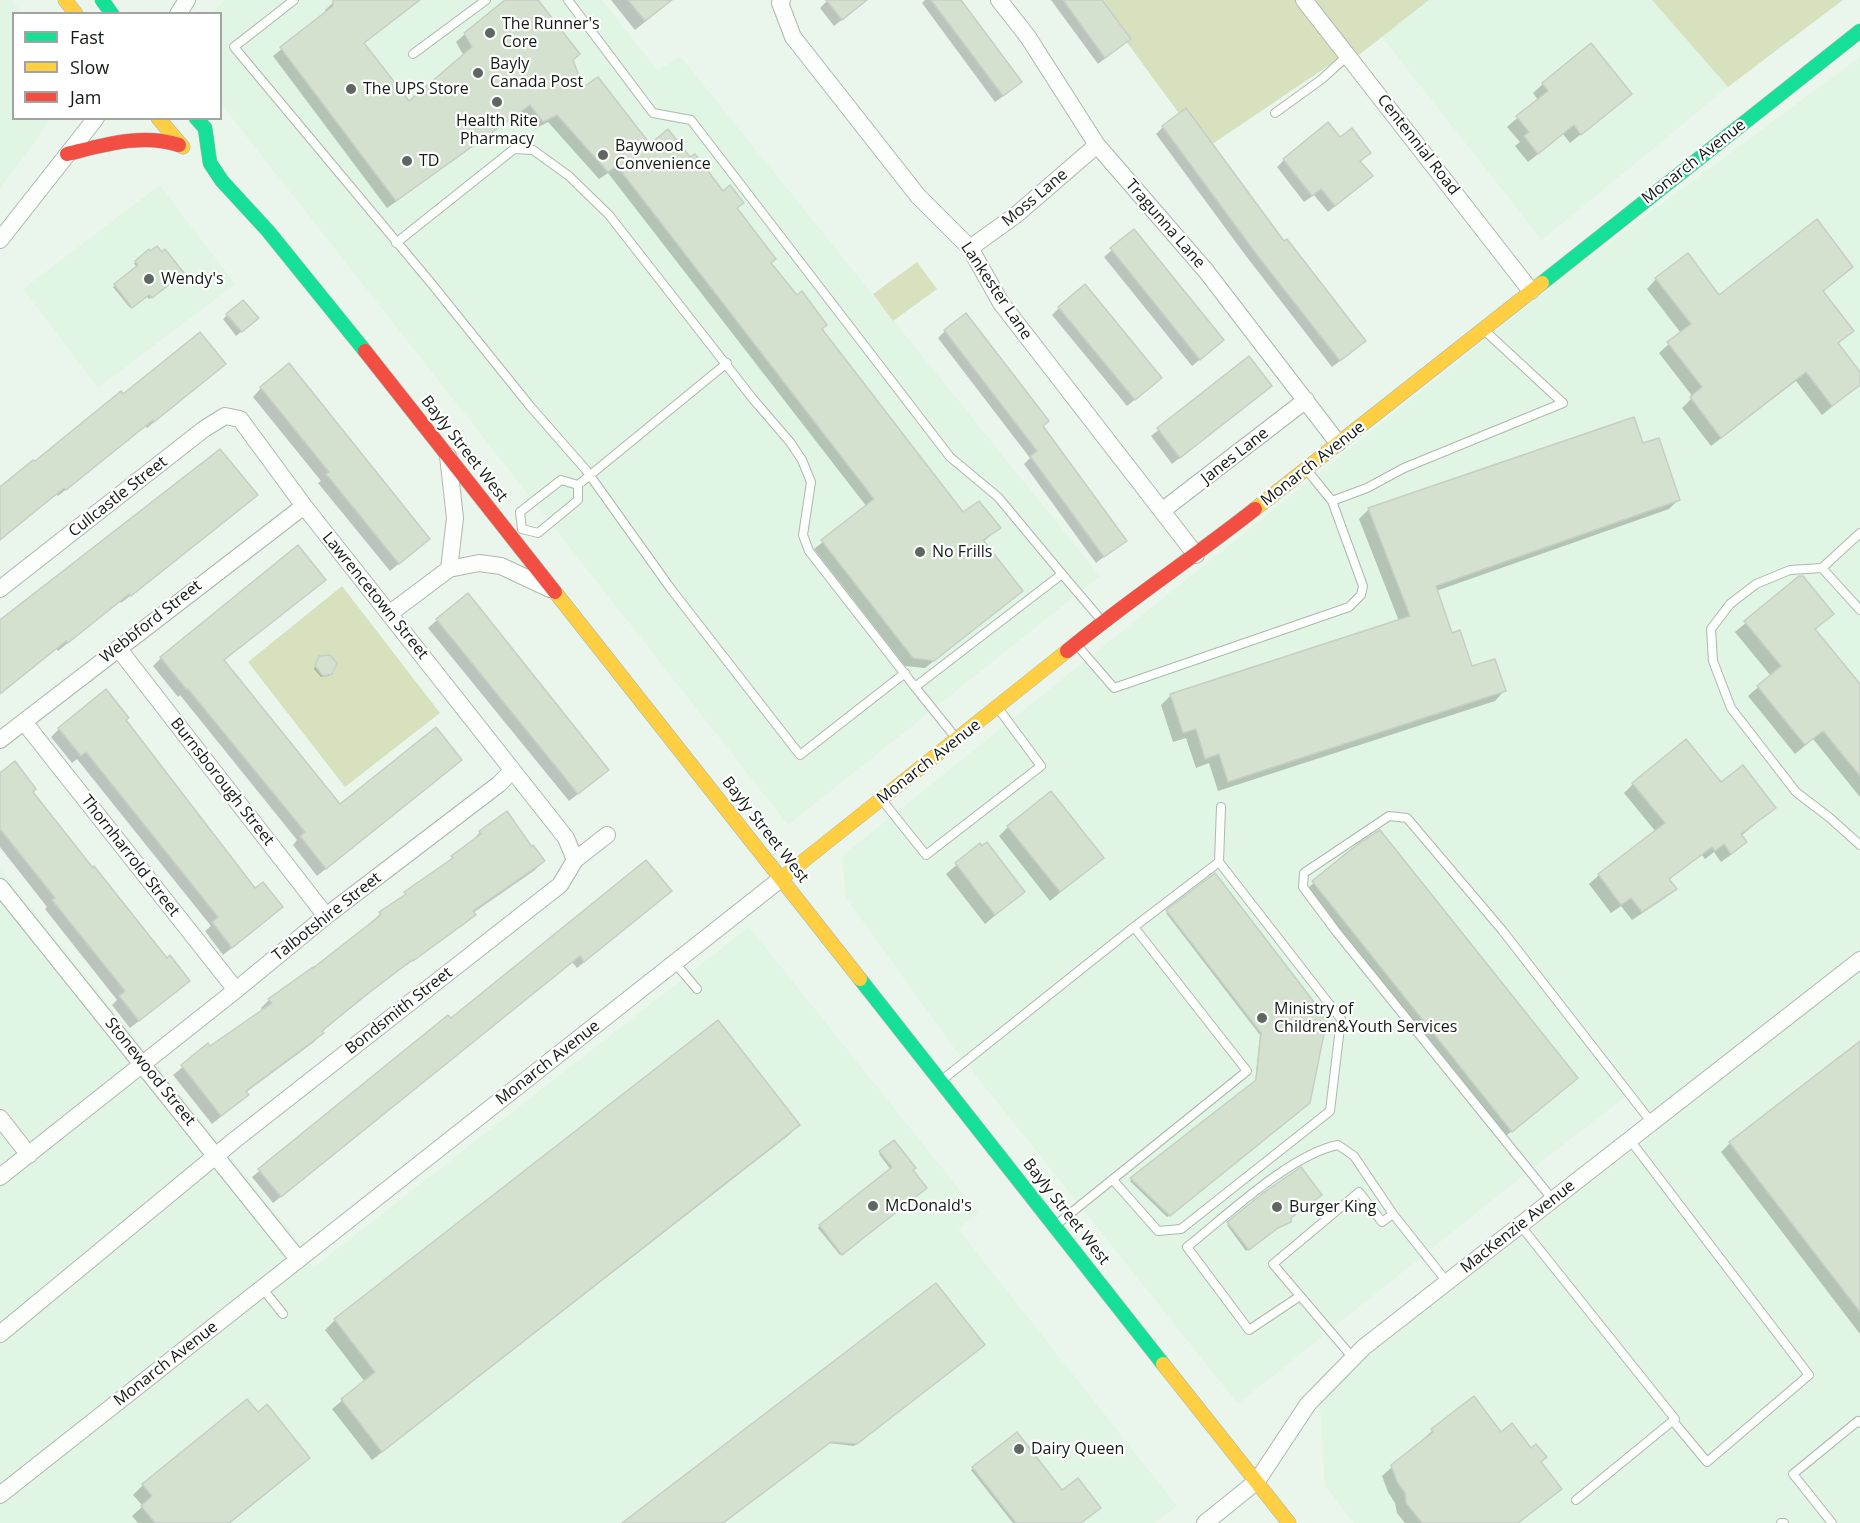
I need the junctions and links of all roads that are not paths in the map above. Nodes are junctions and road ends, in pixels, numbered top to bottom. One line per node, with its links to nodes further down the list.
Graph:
1 (65, 0): 8 (main road)
2 (294, 0): 21 (lane)
3 (486, 0): 10 (lane)
4 (568, 0): 41 (lane)
5 (782, 0): 22 (street, Lankester Lane)
6 (999, 0): 17 (street, Tragunna Lane)
7 (1305, 0): 11 (street, Centennial Road)
8 (74, 12)
9 (1860, 31): 23 (main road, Monarch Avenue)
10 (412, 54)
11 (1347, 56): 12 (lane); 23 (street, Centennial Road)
12 (1275, 113)
13 (94, 120): 18 (street)
14 (160, 120): 16 (main road, Bayly Street West)
15 (198, 120): 19 (main road, Bayly Street West)
16 (179, 145): 18 (main road); 19 (main road, Bayly Street West)
17 (1097, 145): 22 (street, Moss Lane); 26 (street, Tragunna Lane)
18 (67, 154): 20 (street)
19 (210, 163): 29 (main road, Bayly Street West)
20 (0, 240)
21 (396, 243): 25 (lane); 31 (lane)
22 (970, 248): 35 (street, Lankester Lane)
23 (1531, 291): 24 (main road, Monarch Avenue)
24 (1483, 330): 28 (main road, Monarch Avenue); 33 (lane)
25 (727, 363): 31 (lane); 49 (lane)
26 (1306, 400): 28 (street, Tragunna Lane); 35 (street, Janes Lane)
27 (240, 419): 34 (street, Lawrencetown Street); 42 (street, Cullcastle Street)
28 (1338, 443): 30 (main road, Monarch Avenue)
29 (448, 456): 36 (main road, Bayly Street West); 39 (street)
30 (1305, 469): 33 (lane); 38 (main road, Monarch Avenue)
31 (589, 475): 32 (lane); 49 (lane)
32 (578, 485): 36 (lane); 36 (lane)
33 (1332, 501): 47 (lane)
34 (304, 506): 45 (street, Lawrencetown Street); 48 (street, Webbford Street)
35 (1163, 510): 38 (street, Lankester Lane)
36 (517, 533): 43 (main road, Bayly Street West)
37 (1860, 533): 40 (lane)
38 (1196, 555): 46 (main road, Monarch Avenue)
39 (449, 568): 43 (street); 45 (street)
40 (1822, 568): 44 (lane); 59 (lane)
41 (1062, 574): 46 (lane); 50 (lane)
42 (0, 589)
43 (554, 591): 62 (main road, Bayly Street West)
44 (1860, 610)
45 (390, 614): 55 (street, Lawrencetown Street)
46 (1102, 622): 47 (main road, Monarch Avenue)
47 (1076, 644): 51 (main road, Monarch Avenue)
48 (118, 648): 52 (street, Webbford Street); 64 (street, Burnsborough Street)
49 (905, 673): 50 (lane)
50 (915, 687): 54 (lane)
51 (998, 708): 54 (main road, Monarch Avenue); 56 (lane)
52 (24, 722): 53 (street, Webbford Street); 69 (street, Thornharrold Street)
53 (0, 740)
54 (957, 740): 56 (main road, Monarch Avenue)
55 (512, 771): 60 (street); 64 (street, Talbotshire Street)
56 (881, 800): 62 (main road, Monarch Avenue)
57 (1221, 807): 61 (lane)
58 (608, 835): 60 (street, Bondsmith Street)
59 (1860, 845)
60 (575, 860): 76 (street, Bondsmith Street)
61 (1219, 862): 65 (lane); 78 (lane)
62 (782, 878): 67 (street, Monarch Avenue); 71 (main road, Bayly Street West)
63 (0, 887): 70 (street, Stonewood Street)
64 (326, 916): 69 (street, Talbotshire Street)
65 (1134, 927): 71 (lane); 78 (lane)
66 (1860, 960): 73 (street, MacKenzie Avenue)
67 (675, 963): 68 (lane); 83 (street, Monarch Avenue)
68 (697, 989)
69 (236, 990): 70 (street, Talbotshire Street)
70 (143, 1064): 75 (street, Talbotshire Street); 76 (street, Stonewood Street)
71 (941, 1081): 82 (main road, Bayly Street West)
72 (0, 1118): 75 (street)
73 (1652, 1123): 74 (street, MacKenzie Avenue); 79 (lane)
74 (1630, 1140): 79 (street, MacKenzie Avenue); 90 (lane)
75 (29, 1155): 77 (street, Talbotshire Street)
76 (216, 1156): 83 (street, Stonewood Street); 88 (street, Bondsmith Street)
77 (0, 1178)
78 (1113, 1180): 82 (lane)
79 (1553, 1200): 81 (street, MacKenzie Avenue)
80 (1393, 1214): 84 (lane); 86 (lane); 86 (lane)
81 (1520, 1225): 84 (street, MacKenzie Avenue); 90 (lane)
82 (1056, 1226): 92 (main road, Bayly Street West)
83 (298, 1259): 85 (street, Monarch Avenue)
84 (1447, 1282): 89 (street, MacKenzie Avenue)
85 (262, 1288): 87 (lane); 93 (street, Monarch Avenue)
86 (1300, 1296): 89 (lane)
87 (283, 1314)
88 (0, 1334)
89 (1353, 1358): 92 (street, MacKenzie Avenue)
90 (1673, 1421): 94 (lane)
91 (1860, 1423): 97 (lane)
92 (1257, 1481): 95 (street, MacKenzie Avenue); 96 (main road, Bayly Street West)
93 (0, 1495)
94 (1576, 1500)
95 (1205, 1523)
96 (1289, 1523)
97 (1832, 1523)

